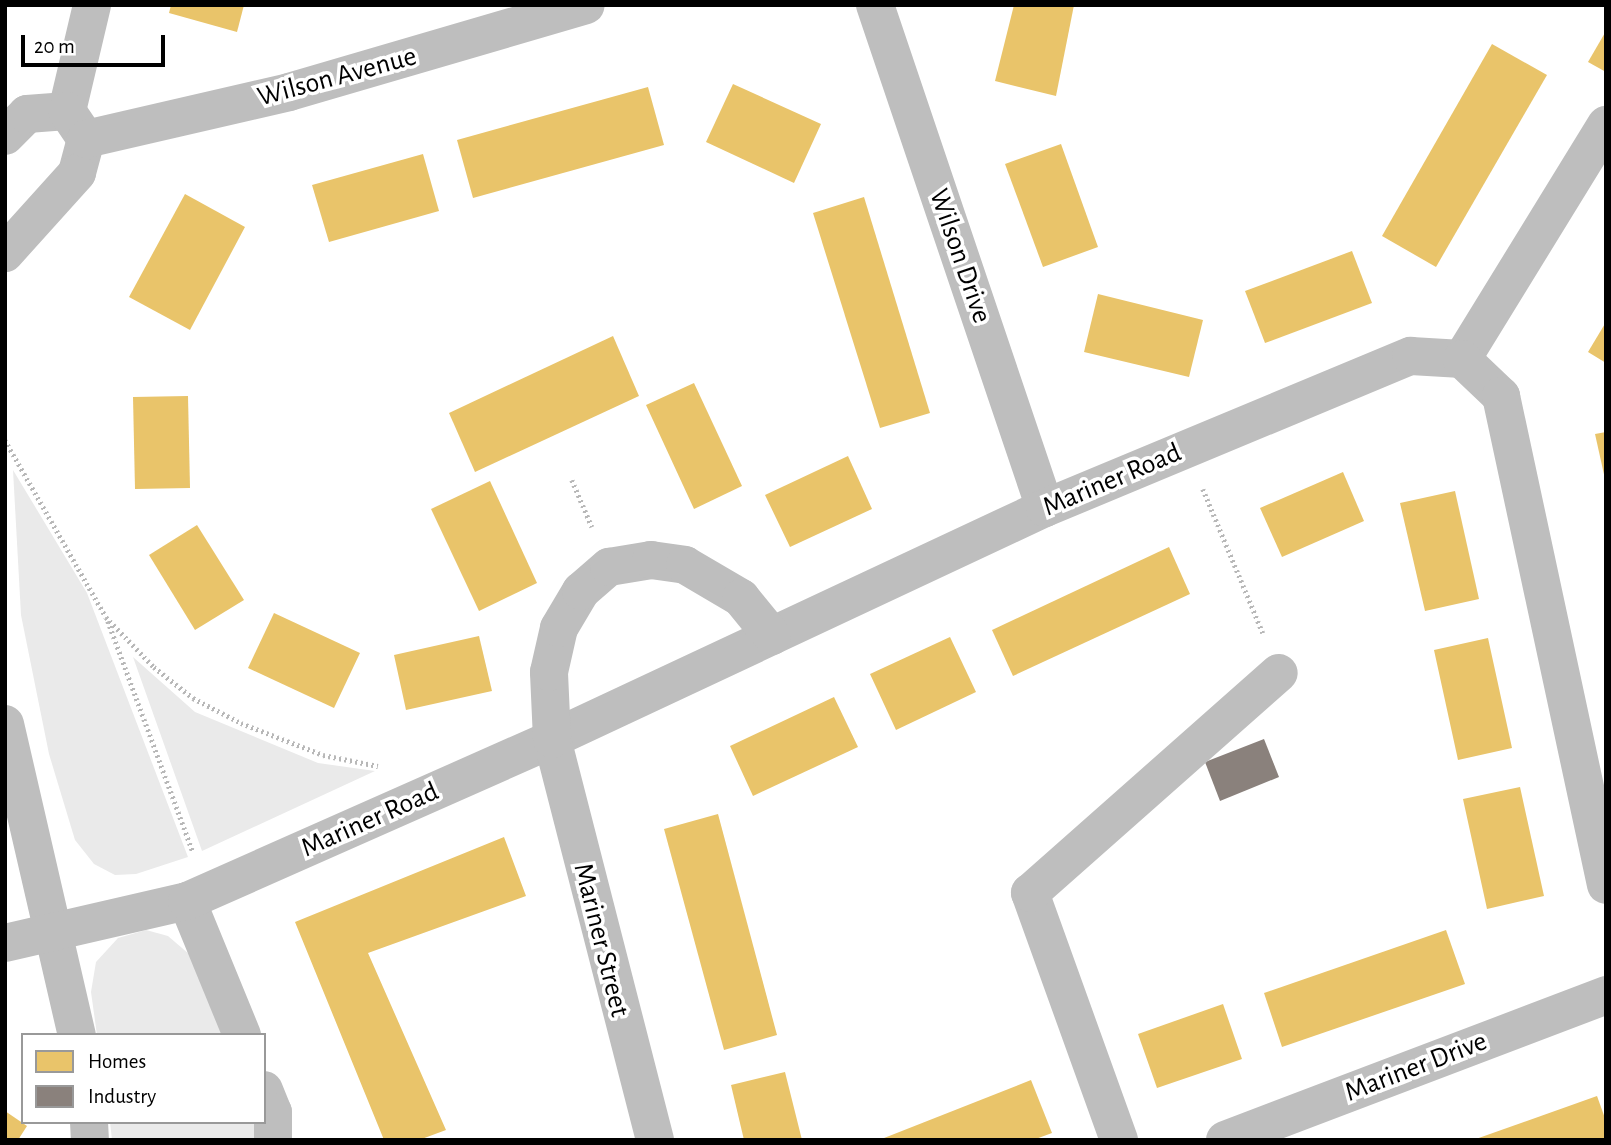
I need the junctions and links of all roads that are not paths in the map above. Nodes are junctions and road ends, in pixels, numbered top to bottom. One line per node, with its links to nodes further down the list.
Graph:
1 (92, 5): 4 (street)
2 (586, 5): 4 (street, Wilson Avenue)
3 (875, 5): 9 (street, Wilson Drive)
4 (76, 125): 6 (street, Wilson Avenue); 7 (street)
5 (1606, 125): 8 (street)
6 (5, 136)
7 (5, 253)
8 (1462, 359): 9 (street, Mariner Road); 14 (street)
9 (1045, 508): 10 (street, Mariner Road)
10 (772, 636): 13 (street, Mariner Road); 13 (street)
11 (1279, 673): 24 (street)
12 (5, 724): 16 (street)
13 (552, 739): 15 (street, Mariner Road); 23 (street, Mariner Street)
14 (1606, 885)
15 (197, 896): 16 (street, Mariner Road); 20 (street)
16 (53, 930): 17 (street, Mariner Road); 19 (street)
17 (5, 943)
18 (1606, 995): 25 (street, Mariner Drive)
19 (78, 1033)
20 (241, 1033)
21 (266, 1095): 22 (street)
22 (273, 1140)
23 (655, 1140)
24 (1119, 1140)
25 (1225, 1140)

